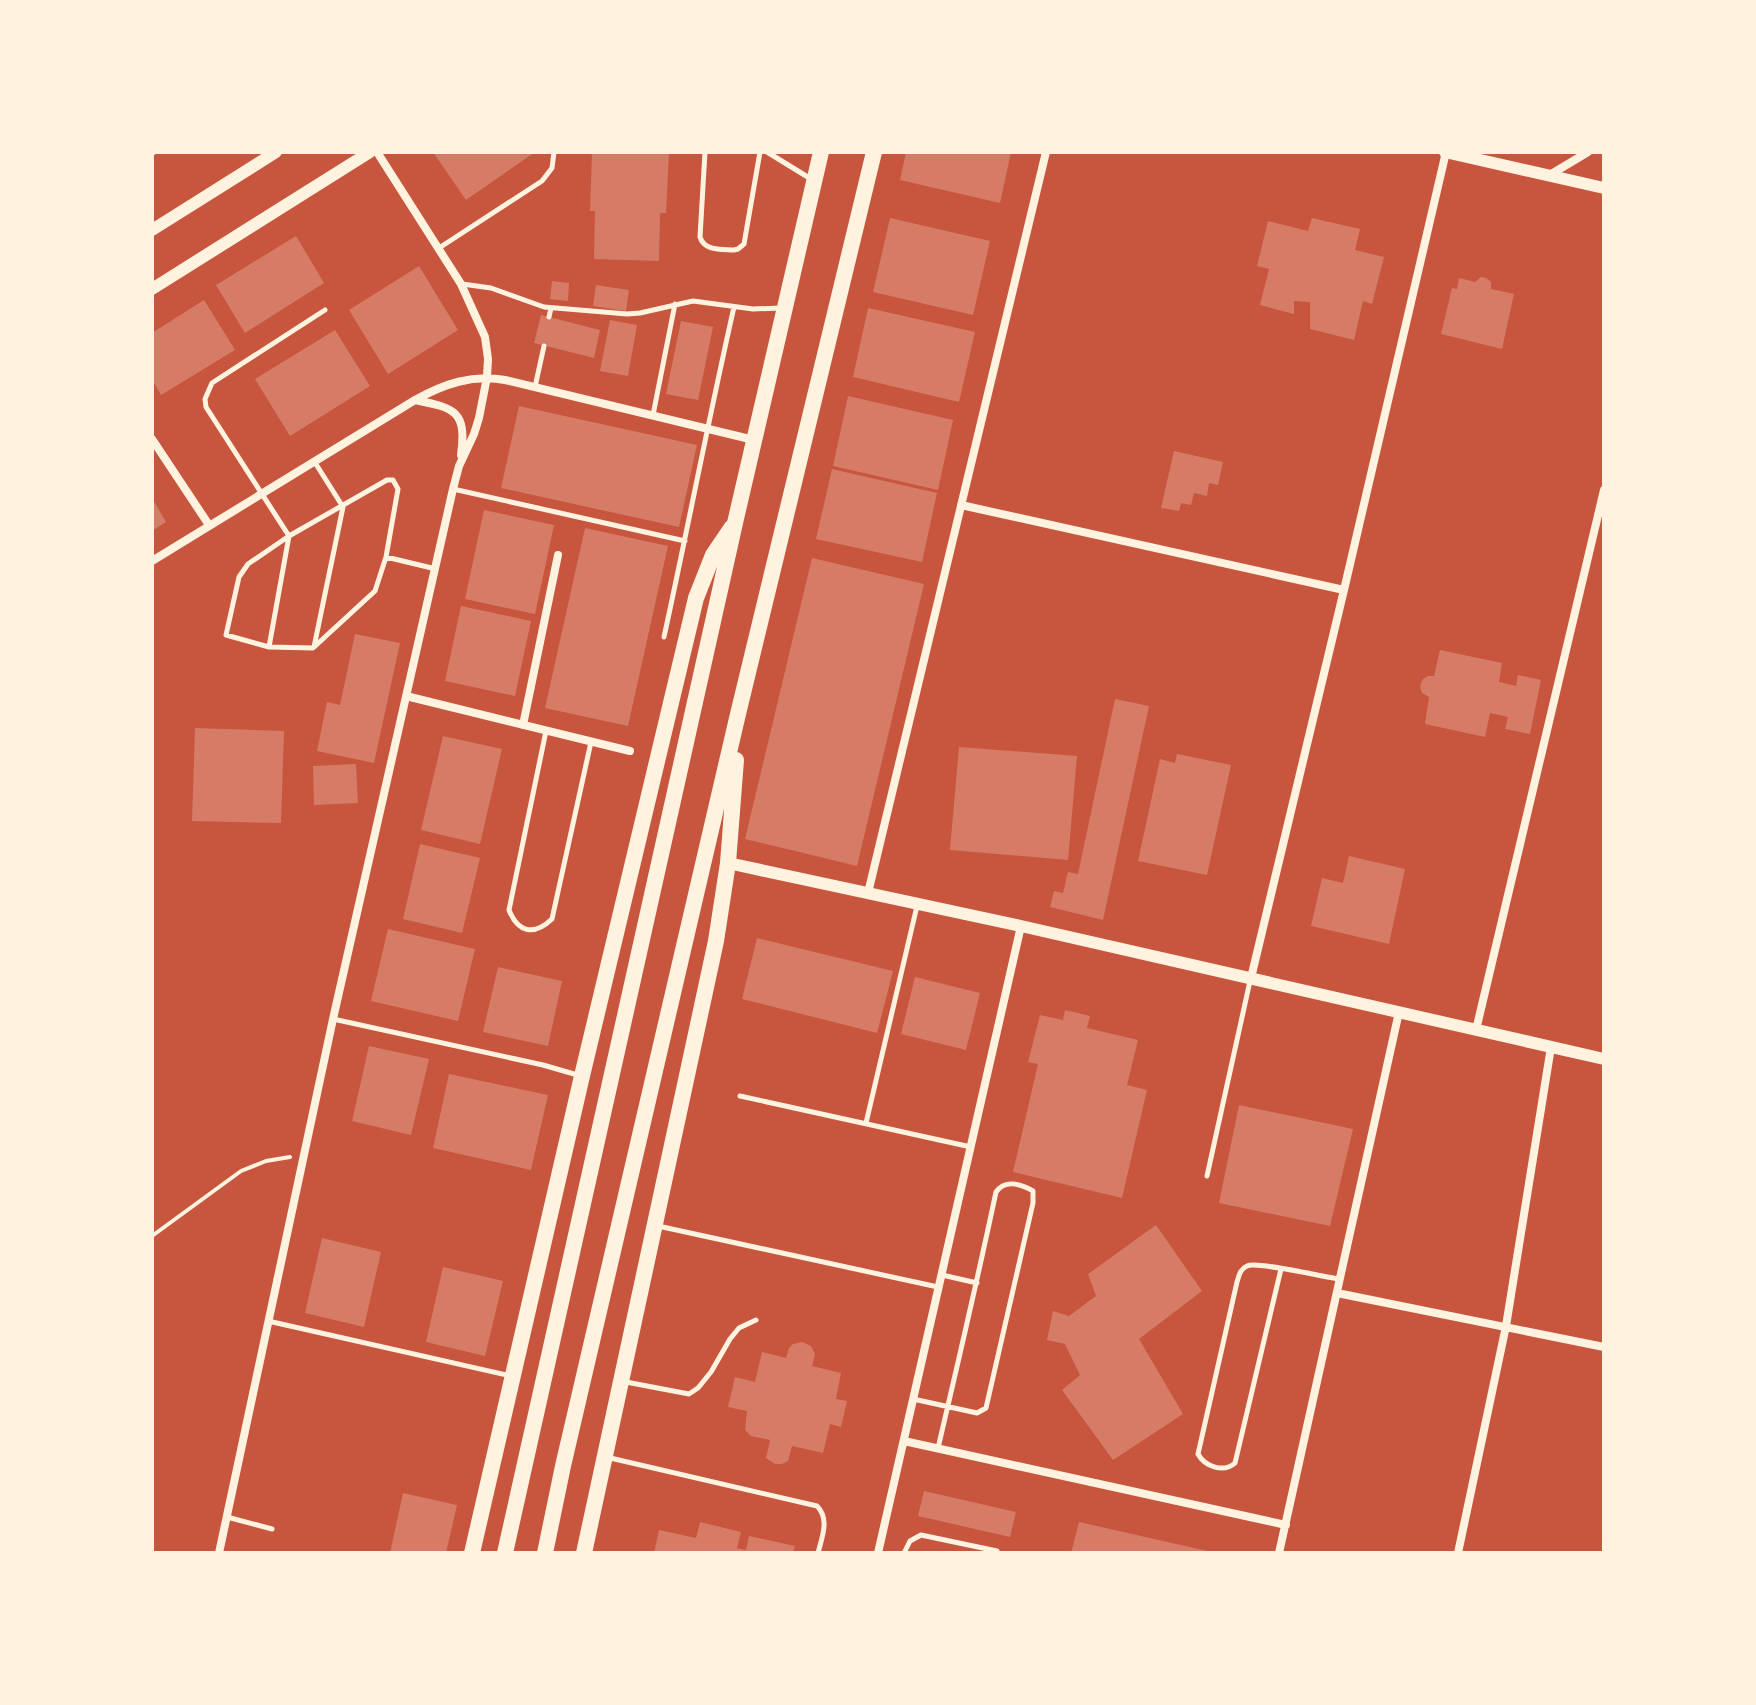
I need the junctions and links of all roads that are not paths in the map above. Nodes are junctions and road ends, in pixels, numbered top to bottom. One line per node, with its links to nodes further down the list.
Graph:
1 (276, 152): 15 (street)
2 (370, 152): 18 (street)
3 (377, 152): 16 (street)
4 (554, 152): 16 (lane)
5 (705, 152): 6 (lane)
6 (760, 152)
7 (767, 152): 12 (lane)
8 (874, 152): 53 (highway)
9 (1046, 152): 38 (street)
10 (1446, 152): 13 (street); 48 (street)
11 (1588, 152): 13 (street)
12 (817, 163): 22 (highway)
13 (1547, 176): 14 (street)
14 (1604, 188)
15 (152, 230)
16 (438, 248): 17 (street)
17 (461, 284): 21 (lane); 26 (street)
18 (152, 289)
19 (675, 304): 20 (lane); 21 (lane); 29 (lane)
20 (734, 307): 22 (lane); 30 (lane)
21 (551, 308): 24 (lane)
22 (785, 308): 32 (highway)
23 (325, 310): 37 (lane)
24 (549, 317)
25 (544, 346): 27 (lane)
26 (487, 377): 27 (street); 28 (street); 34 (street)
27 (535, 387): 29 (street)
28 (415, 400): 33 (street); 34 (street)
29 (653, 415): 30 (street)
30 (706, 428): 32 (street); 43 (lane)
31 (152, 439): 41 (street)
32 (754, 440): 40 (highway)
33 (314, 461): 37 (street); 39 (lane)
34 (459, 466): 35 (street)
35 (453, 489): 43 (lane); 47 (street)
36 (1604, 490): 65 (street)
37 (262, 493): 41 (street); 42 (lane)
38 (961, 505): 48 (street); 59 (street)
39 (343, 507): 42 (lane); 45 (lane); 51 (lane)
40 (735, 523): 68 (highway); 97 (highway)
41 (209, 525): 46 (street)
42 (289, 536): 50 (lane); 50 (lane)
43 (685, 541): 49 (lane)
44 (558, 555): 54 (street)
45 (386, 557): 47 (lane); 51 (lane)
46 (152, 561)
47 (436, 569): 52 (street)
48 (1344, 590): 62 (street)
49 (664, 637)
50 (269, 647): 51 (lane)
51 (313, 648)
52 (406, 696): 54 (street); 64 (street)
53 (738, 714): 58 (highway); 98 (highway)
54 (523, 725): 55 (street)
55 (546, 731): 56 (street); 56 (lane)
56 (591, 741): 57 (street)
57 (630, 751)
58 (728, 863): 59 (street); 73 (highway)
59 (868, 893): 60 (street)
60 (918, 903): 61 (street); 70 (lane)
61 (1021, 926): 62 (street); 71 (street)
62 (1251, 978): 63 (street); 72 (lane)
63 (1399, 1012): 65 (street); 76 (street)
64 (333, 1019): 68 (lane); 81 (street)
65 (1476, 1030): 66 (street)
66 (1551, 1047): 67 (street); 82 (street)
67 (1604, 1059)
68 (582, 1076): 84 (highway)
69 (740, 1096): 70 (lane)
70 (866, 1123): 71 (lane)
71 (971, 1147): 75 (street)
72 (1207, 1176)
73 (654, 1225): 78 (lane); 85 (highway)
74 (1281, 1269): 74 (lane); 76 (lane)
75 (942, 1275): 77 (lane); 78 (street)
76 (1340, 1279): 79 (street)
77 (977, 1283): 87 (lane); 87 (lane)
78 (939, 1287): 86 (street)
79 (1337, 1293): 82 (street); 92 (street)
80 (756, 1320): 85 (lane)
81 (268, 1321): 84 (lane); 91 (street)
82 (1506, 1326): 83 (street); 104 (street)
83 (1604, 1347)
84 (512, 1377): 96 (highway)
85 (621, 1381): 90 (highway)
86 (913, 1399): 87 (lane); 88 (street)
87 (948, 1406): 89 (lane)
88 (904, 1441): 89 (street); 101 (street)
89 (938, 1448): 92 (street)
90 (604, 1457): 99 (highway); 100 (lane)
91 (227, 1517): 93 (lane); 95 (street)
92 (1286, 1525): 103 (street)
93 (272, 1529)
94 (997, 1551): 102 (lane)
95 (219, 1553)
96 (472, 1553)
97 (505, 1553)
98 (545, 1553)
99 (584, 1553)
100 (818, 1553)
101 (878, 1553)
102 (904, 1553)
103 (1279, 1553)
104 (1458, 1553)

